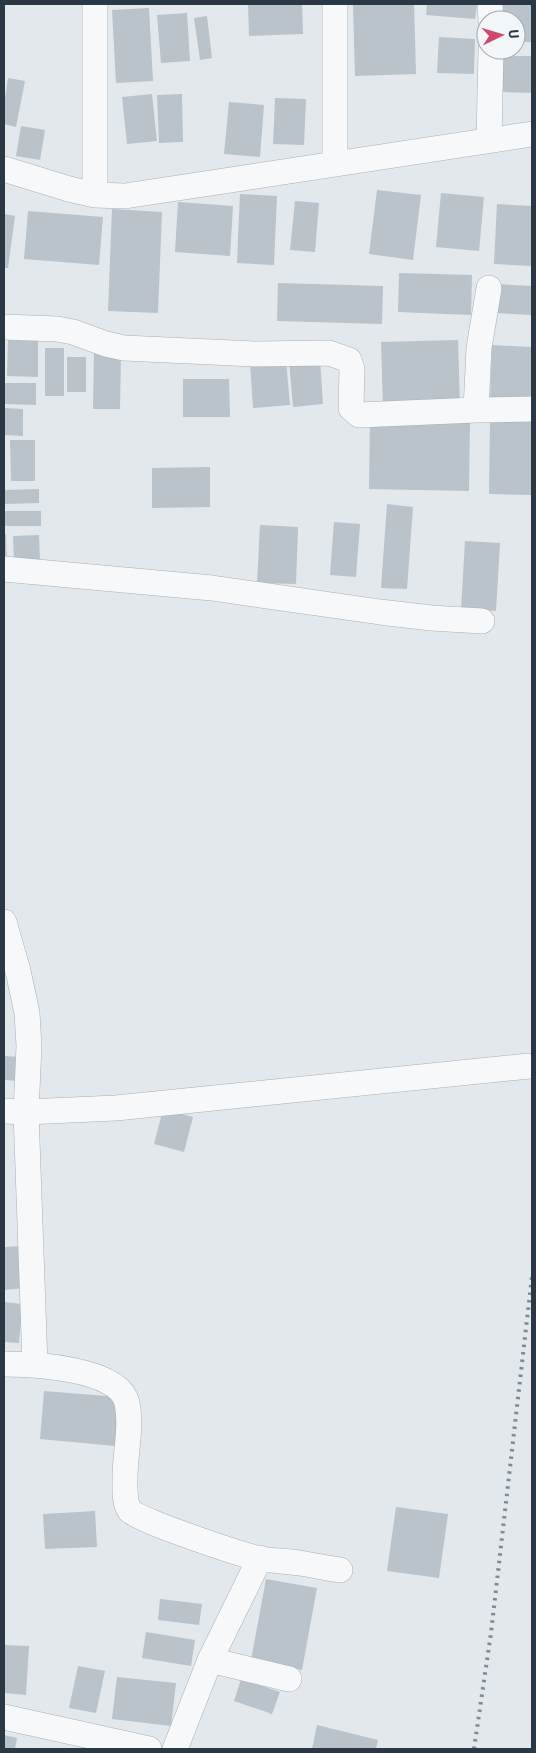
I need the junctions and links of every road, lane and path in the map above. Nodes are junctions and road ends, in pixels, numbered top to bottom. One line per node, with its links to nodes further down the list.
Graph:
1 (95, 4): 8 (street)
2 (335, 4): 6 (street)
3 (491, 60): 5 (street)
4 (532, 134): 5 (street)
5 (489, 140): 6 (street)
6 (335, 163): 8 (street)
7 (4, 169): 8 (street)
8 (95, 195)
9 (489, 288): 12 (street)
10 (4, 327): 12 (street)
11 (532, 409): 12 (street)
12 (476, 410)
13 (4, 569): 14 (street)
14 (482, 621)
15 (4, 922): 17 (street)
16 (529, 1066): 17 (street)
17 (15, 1112): 19 (street)
18 (4, 1364): 19 (street)
19 (35, 1364): 20 (street)
20 (260, 1558): 21 (street); 22 (street)
21 (340, 1570)
22 (210, 1660): 23 (street); 26 (street)
23 (289, 1679)
24 (4, 1717): 25 (street)
25 (148, 1749)
26 (175, 1749)

